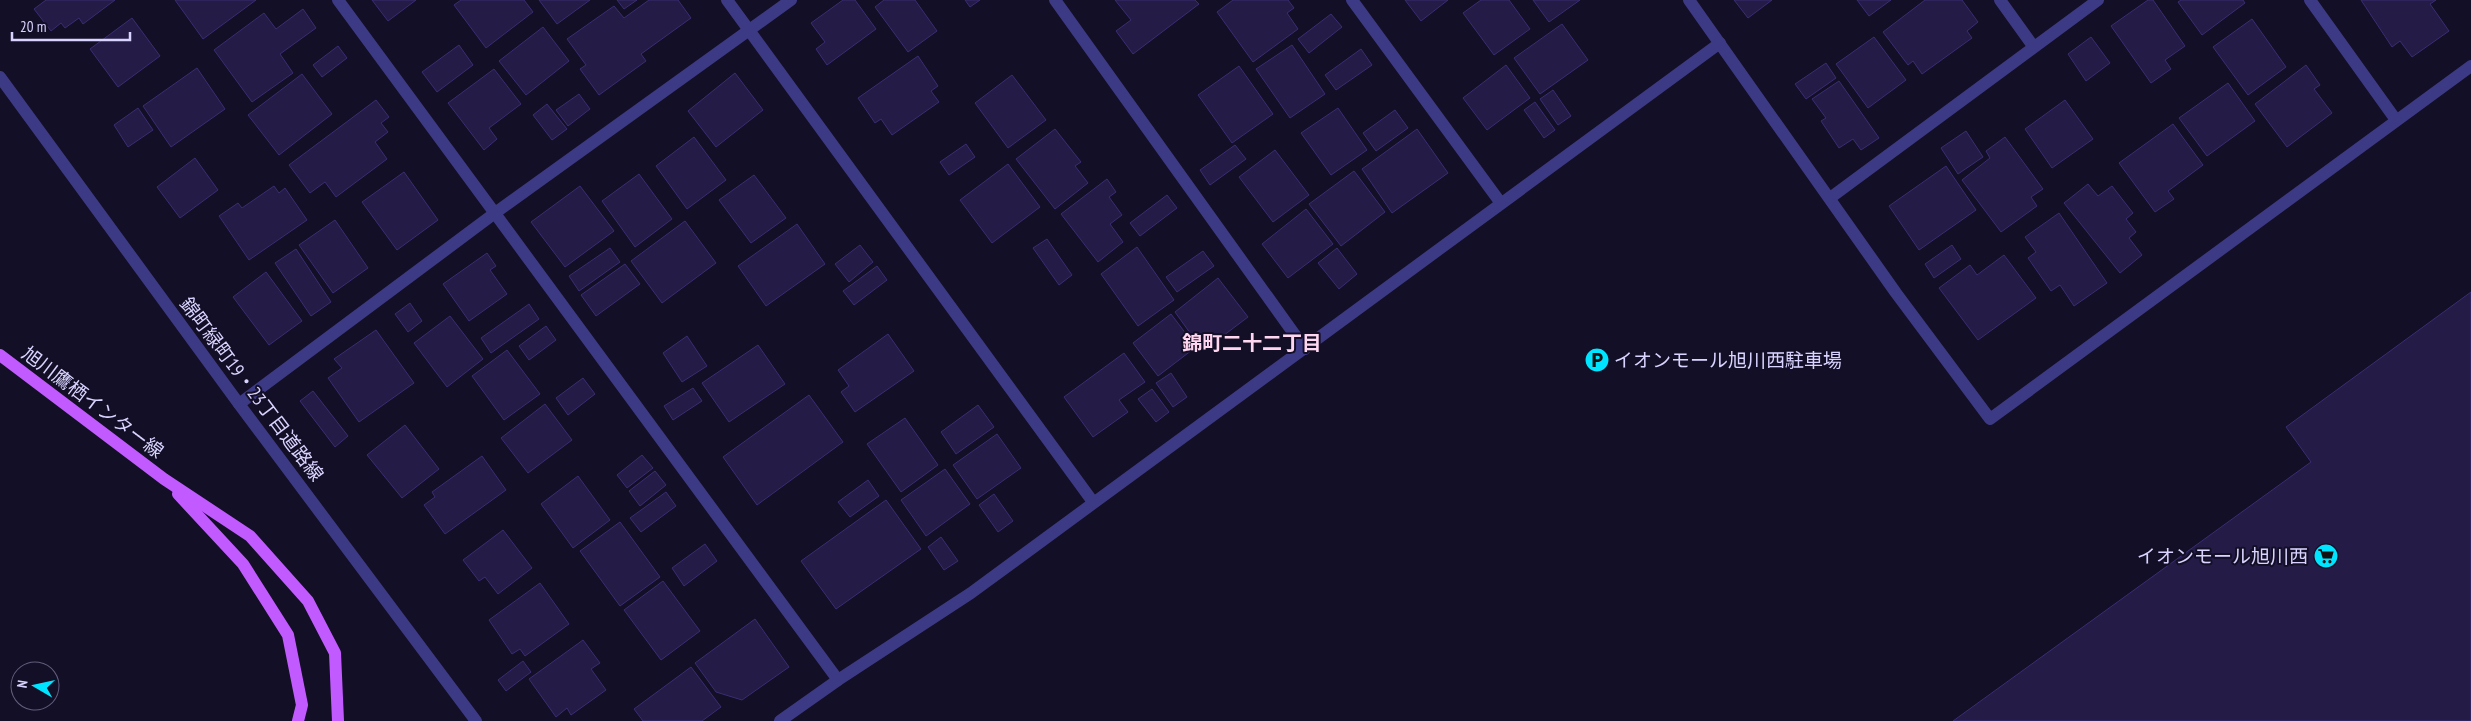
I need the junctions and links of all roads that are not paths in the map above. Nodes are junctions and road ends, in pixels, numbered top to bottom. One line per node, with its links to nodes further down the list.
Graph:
1 (338, 0): 18 (street)
2 (727, 0): 10 (street)
3 (791, 0): 10 (street)
4 (1056, 0): 19 (street)
5 (1352, 0): 17 (street)
6 (1689, 0): 11 (street)
7 (2000, 0): 12 (street)
8 (2098, 0): 12 (street)
9 (2310, 0): 15 (street)
10 (749, 30): 18 (street); 23 (street)
11 (1720, 43): 16 (street); 17 (street)
12 (2033, 46): 16 (street)
13 (2471, 66): 15 (street)
14 (0, 77): 21 (street, 錦町緑町19・23丁目道路線)
15 (2396, 120): 16 (street)
16 (1830, 198)
17 (1500, 202): 19 (street)
18 (495, 213): 21 (street); 24 (street)
19 (1306, 349): 23 (street)
20 (0, 355): 22 (main road, 旭川鷹栖インター線)
21 (239, 404): 27 (street, 錦町緑町19・23丁目道路線)
22 (164, 479): 25 (main road, 旭川鷹栖インター線); 26 (main road, 旭川鷹栖インター線)
23 (1093, 502): 24 (street)
24 (838, 680): 28 (street)
25 (298, 721)
26 (338, 721)
27 (476, 721)
28 (780, 721)

